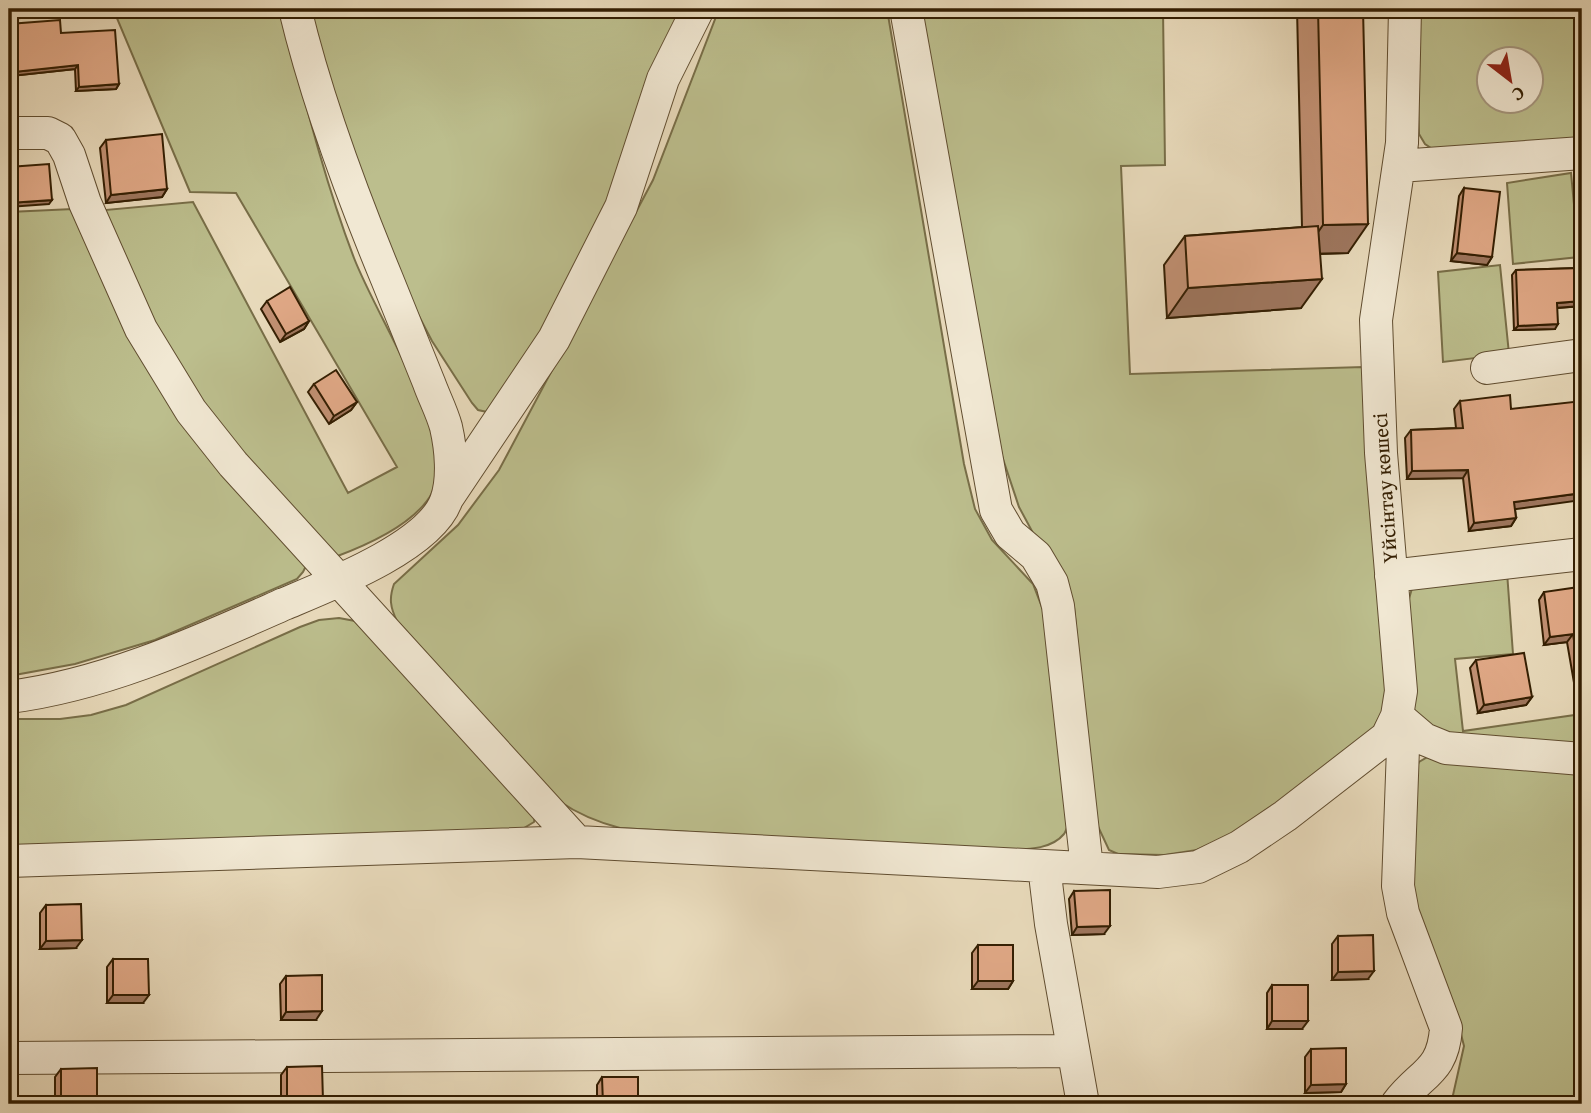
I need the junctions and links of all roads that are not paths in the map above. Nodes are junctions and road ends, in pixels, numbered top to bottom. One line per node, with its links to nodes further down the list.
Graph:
1 (295, 9): 10 (street)
2 (698, 9): 10 (street)
3 (906, 9): 20 (street)
4 (1405, 9): 7 (street, Үйсінтау көшесі)
5 (9, 133): 13 (street)
6 (1582, 153): 7 (street)
7 (1399, 166): 12 (street, Үйсінтау көшесі)
8 (1582, 355): 9 (street)
9 (1488, 368)
10 (446, 501): 13 (street)
11 (1582, 554): 12 (street)
12 (1391, 576): 15 (street, Үйсінтау көшесі)
13 (340, 580): 14 (street); 17 (street)
14 (9, 697)
15 (1397, 716): 16 (street); 20 (street, Үйсінтау көшесі); 24 (street)
16 (1582, 759)
17 (577, 842): 18 (street, Үйсінтау көшесі); 19 (street, Үйсінтау көшесі)
18 (9, 860)
19 (1044, 866): 20 (street, Үйсінтау көшесі); 21 (street)
20 (1087, 868)
21 (1073, 1051): 22 (street); 23 (street)
22 (9, 1058)
23 (1083, 1104)
24 (1397, 1104)

